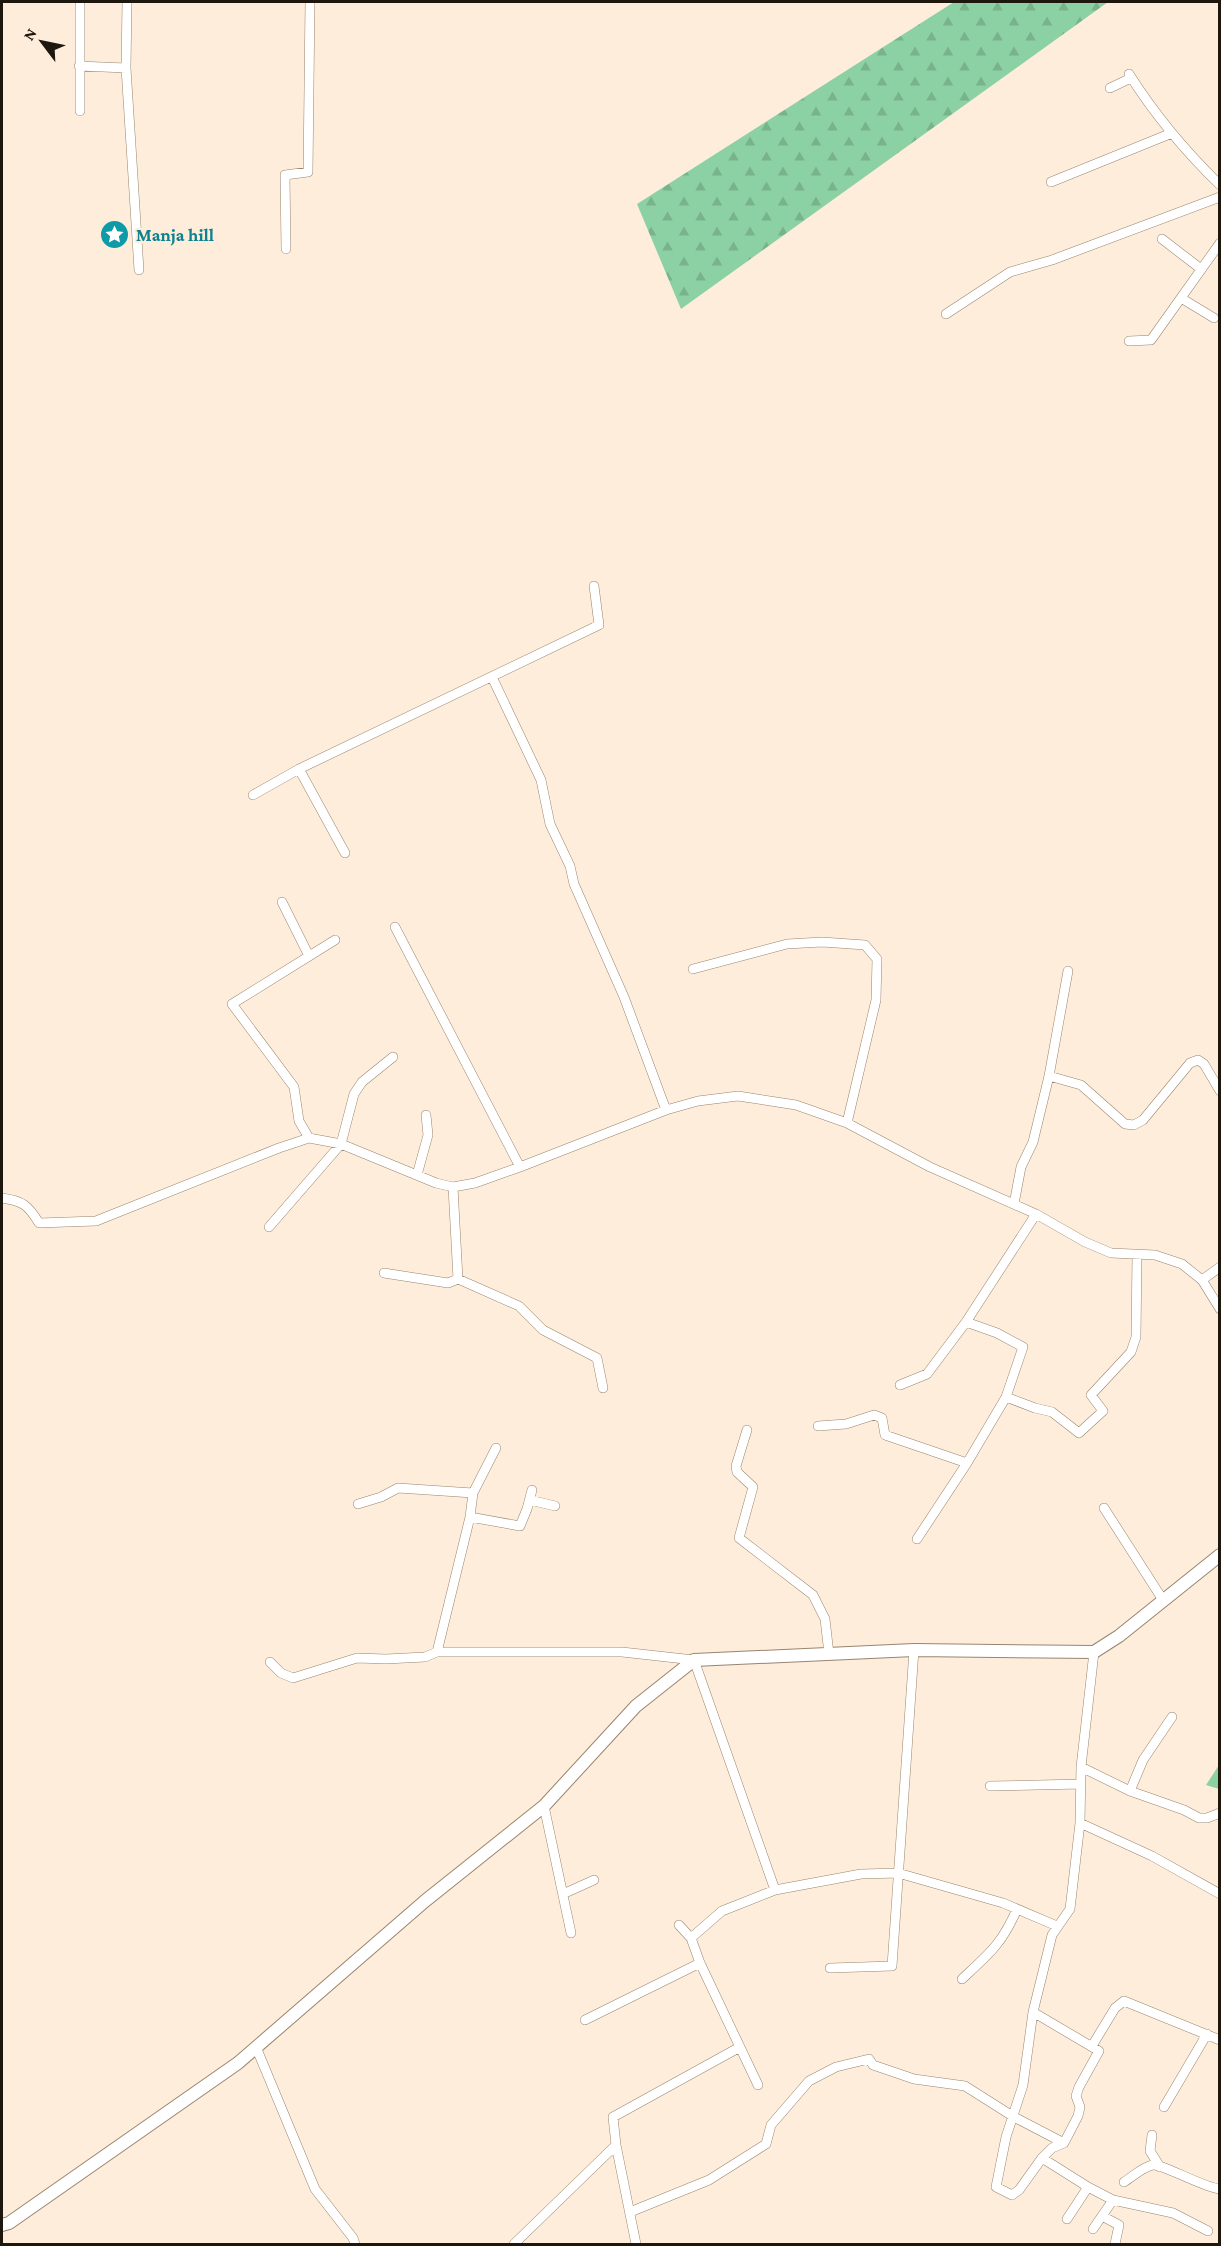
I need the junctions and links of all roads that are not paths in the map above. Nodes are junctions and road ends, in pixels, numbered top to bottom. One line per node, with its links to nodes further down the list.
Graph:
1 (80, 2): 4 (street)
2 (127, 2): 5 (street)
3 (310, 2): 14 (street)
4 (79, 66): 5 (street); 7 (street)
5 (126, 68): 16 (street)
6 (1110, 88): 8 (street)
7 (80, 111)
8 (1172, 134): 9 (street); 10 (street)
9 (1051, 182)
10 (1220, 185)
11 (1220, 197): 18 (street)
12 (1162, 239): 15 (street)
13 (1220, 243): 15 (street)
14 (286, 249)
15 (1201, 269): 17 (street)
16 (139, 270)
17 (1181, 298): 19 (street); 20 (street)
18 (946, 314)
19 (1215, 318)
20 (1129, 341)
21 (594, 586): 22 (street)
22 (492, 677): 23 (street); 35 (street)
23 (299, 769): 24 (street); 25 (street)
24 (253, 795)
25 (345, 853)
26 (282, 902): 29 (street)
27 (395, 927): 40 (street)
28 (335, 940): 29 (street)
29 (309, 956): 38 (street)
30 (693, 969): 37 (street)
31 (1068, 971): 33 (street)
32 (393, 1057): 39 (street)
33 (1049, 1076): 34 (street); 44 (street)
34 (1220, 1090)
35 (666, 1110): 37 (street); 40 (street)
36 (426, 1115): 41 (street)
37 (847, 1123): 44 (street)
38 (309, 1138): 39 (street); 43 (street)
39 (341, 1144): 41 (street); 46 (street)
40 (520, 1167): 42 (street)
41 (417, 1175): 42 (street)
42 (453, 1187): 50 (street)
43 (2, 1198)
44 (1014, 1204): 45 (street)
45 (1036, 1214): 47 (street); 53 (street)
46 (269, 1227)
47 (1137, 1255): 51 (street); 56 (street)
48 (1220, 1267): 51 (street)
49 (384, 1273): 50 (street)
50 (458, 1279): 55 (street)
51 (1202, 1280): 52 (street)
52 (1220, 1309)
53 (966, 1322): 54 (street); 56 (street)
54 (900, 1385)
55 (603, 1388)
56 (1006, 1397): 60 (street)
57 (818, 1426): 60 (street)
58 (747, 1430): 72 (street)
59 (496, 1448): 61 (street)
60 (968, 1463): 66 (street)
61 (473, 1493): 62 (street); 65 (street)
62 (358, 1504)
63 (555, 1506): 65 (street)
64 (1104, 1508): 68 (street)
65 (470, 1517): 70 (street)
66 (917, 1539)
67 (1220, 1556): 68 (street)
68 (1164, 1600): 71 (street)
69 (914, 1650): 71 (street); 72 (street); 83 (street)
70 (437, 1652): 73 (street); 74 (street)
71 (1094, 1652): 76 (street)
72 (829, 1654): 73 (street)
73 (694, 1660): 80 (street); 85 (street)
74 (270, 1662)
75 (1172, 1717): 79 (street)
76 (1081, 1767): 77 (street); 79 (street)
77 (1081, 1784): 78 (street); 82 (street)
78 (990, 1786)
79 (1130, 1791): 81 (street)
80 (544, 1806): 86 (street); 101 (street)
81 (1220, 1813)
82 (1080, 1823): 87 (street); 90 (street)
83 (898, 1873): 85 (street); 88 (street); 94 (street)
84 (594, 1880): 86 (street)
85 (775, 1890): 92 (street)
86 (563, 1894): 91 (street)
87 (1220, 1894)
88 (1017, 1909): 90 (street); 95 (street)
89 (679, 1925): 92 (street)
90 (1057, 1926): 96 (street)
91 (571, 1933)
92 (691, 1938): 93 (street)
93 (700, 1963): 97 (street); 102 (street)
94 (830, 1968)
95 (962, 1979)
96 (1033, 2012): 100 (street); 105 (street)
97 (585, 2020)
98 (1208, 2034): 99 (street); 100 (street); 104 (street)
99 (1220, 2040)
100 (1092, 2046): 107 (street)
101 (256, 2047): 118 (street); 121 (street)
102 (740, 2047): 103 (street); 108 (street)
103 (758, 2085)
104 (1164, 2107)
105 (1013, 2116): 107 (street); 109 (street); 115 (street)
106 (1152, 2135): 110 (street)
107 (1064, 2143): 109 (street)
108 (615, 2145): 115 (street); 122 (street)
109 (1042, 2158): 112 (street)
110 (1160, 2166): 111 (street); 113 (street)
111 (1124, 2182)
112 (1088, 2187): 114 (street); 117 (street)
113 (1220, 2189)
114 (1113, 2200): 116 (street); 120 (street)
115 (630, 2212): 123 (street)
116 (1102, 2216): 119 (street); 124 (street)
117 (1066, 2219)
118 (2, 2225)
119 (1093, 2229)
120 (1208, 2230)
121 (355, 2244)
122 (514, 2244)
123 (636, 2244)
124 (1115, 2244)

